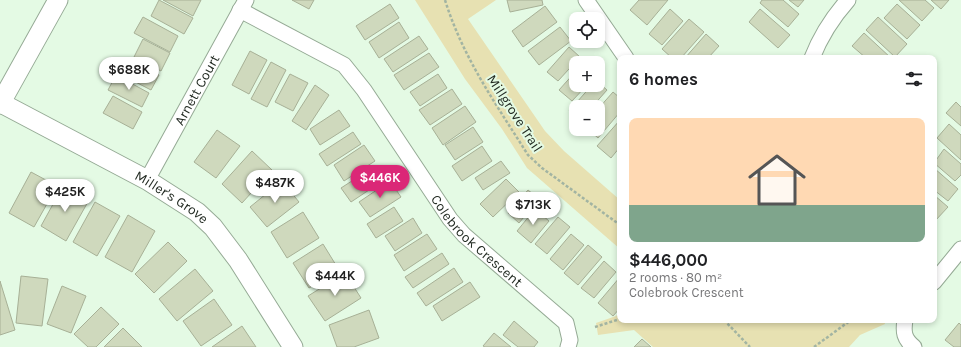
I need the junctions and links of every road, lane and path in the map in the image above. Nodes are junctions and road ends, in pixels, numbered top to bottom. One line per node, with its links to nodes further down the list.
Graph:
1 (58, 0): 8 (street)
2 (445, 0): 10 (path, Millgrove Trail)
3 (586, 0): 6 (street)
4 (848, 0): 7 (street)
5 (243, 5): 9 (street, Arnett Court); 19 (street, Colebrook Crescent)
6 (624, 55)
7 (813, 55)
8 (0, 103): 9 (street, Miller's Grove)
9 (147, 180): 18 (street, Miller's Grove)
10 (617, 223)
11 (961, 250): 12 (street)
12 (937, 278)
13 (617, 320): 17 (path)
14 (727, 323): 20 (path)
15 (847, 323): 21 (path)
16 (904, 323): 22 (street)
17 (594, 327)
18 (293, 347)
19 (568, 347)
20 (750, 347)
21 (814, 347)
22 (914, 347)

